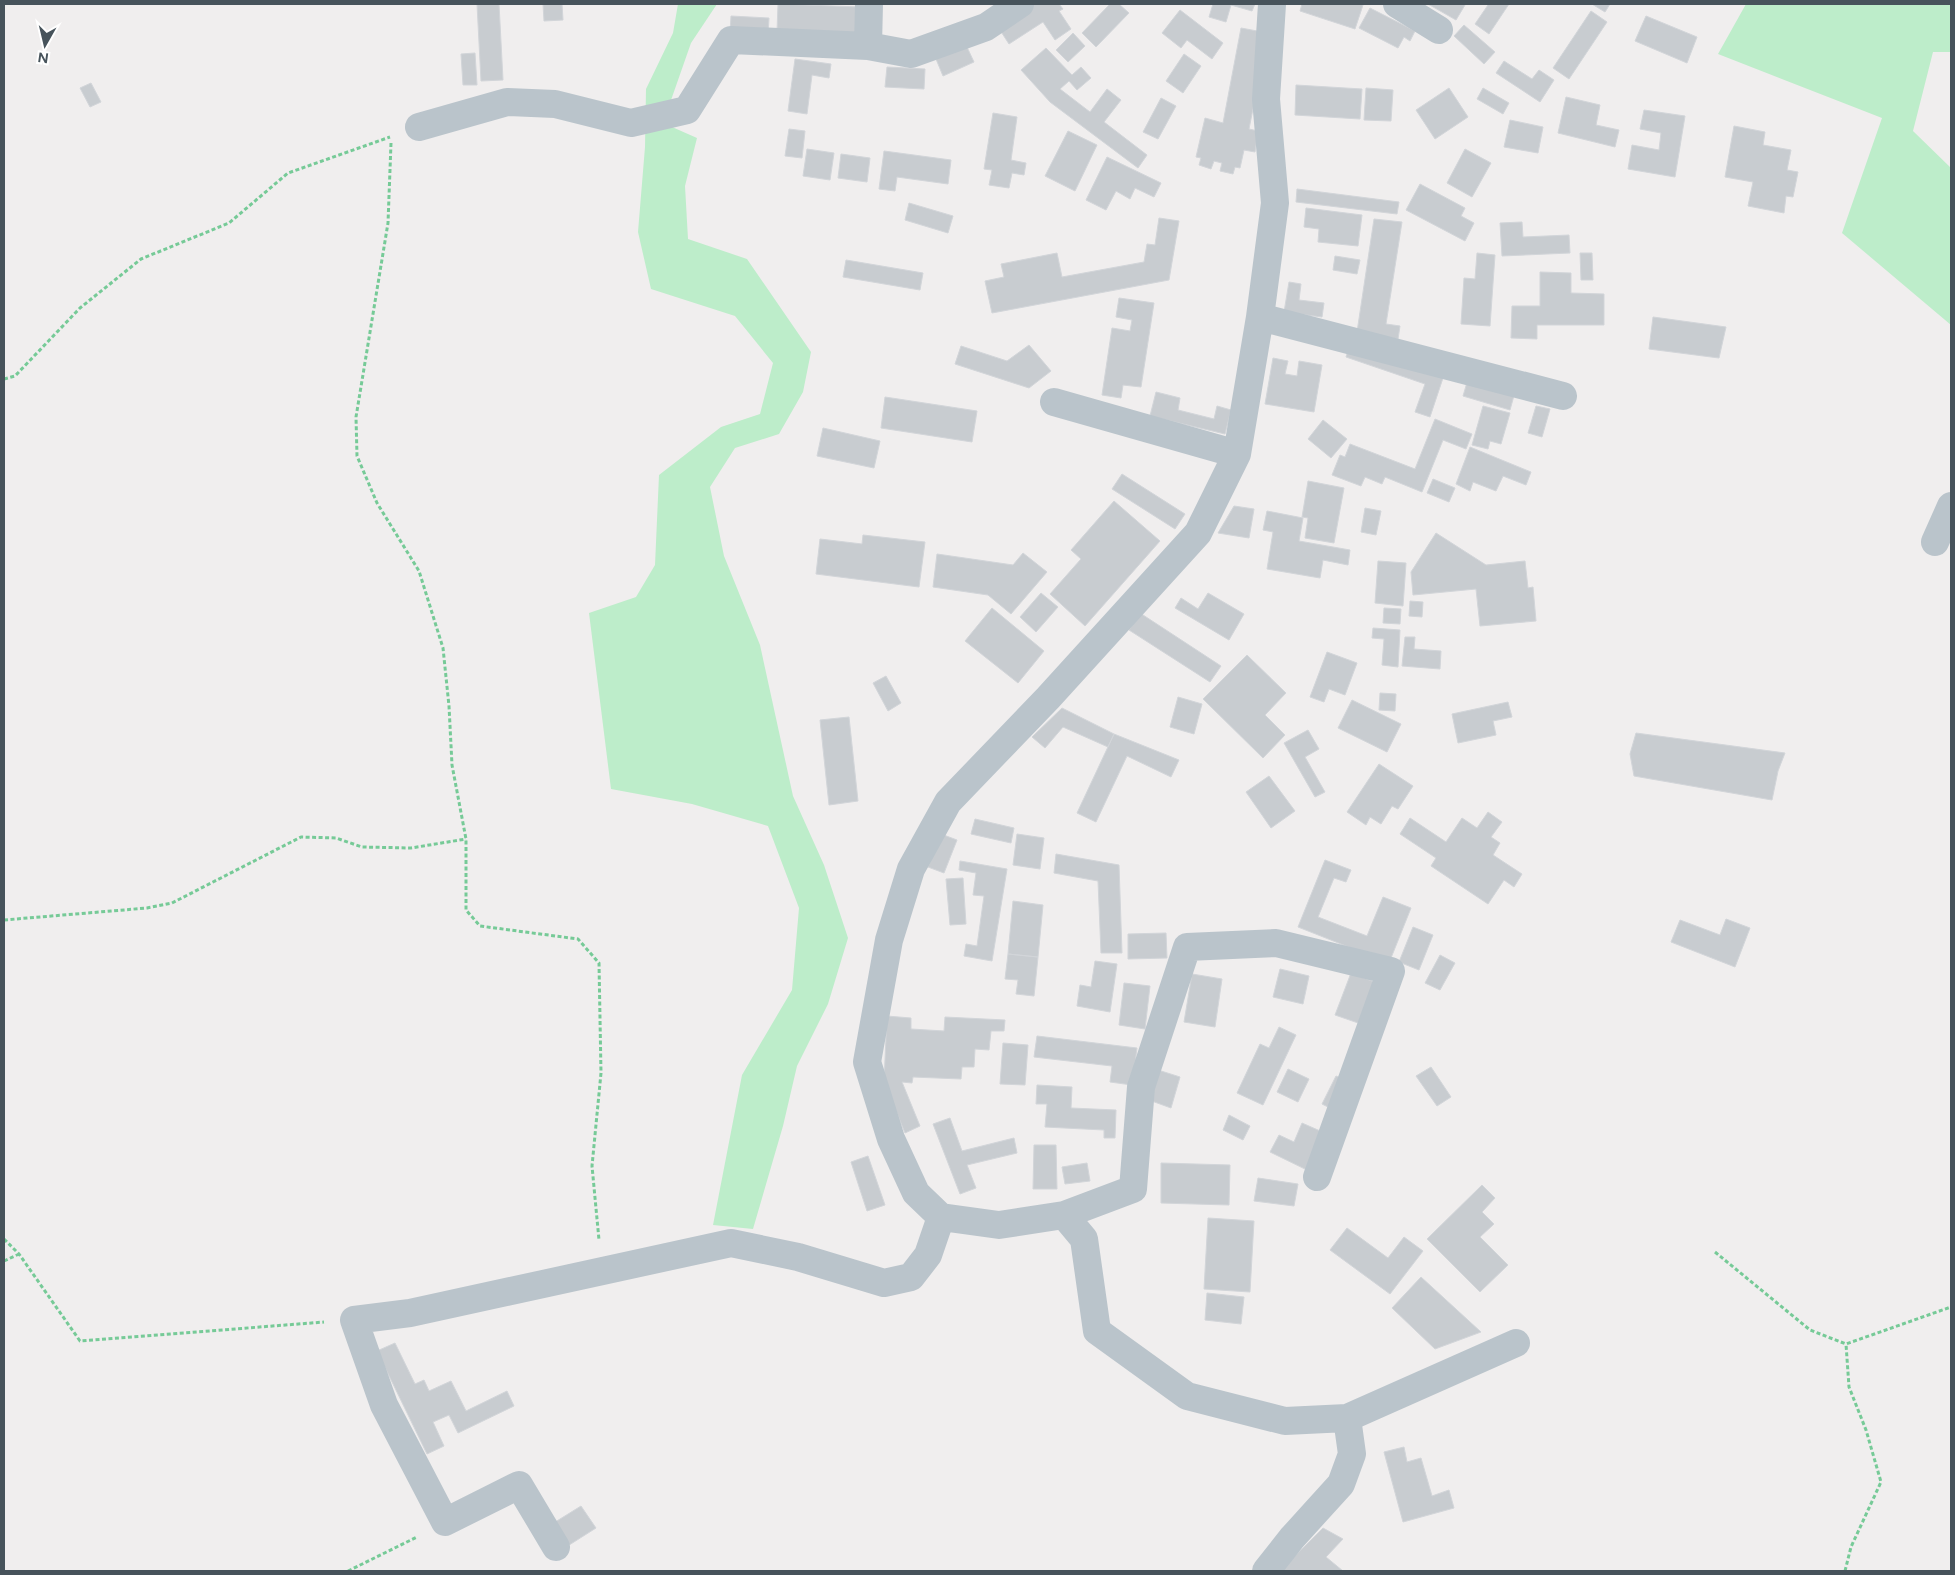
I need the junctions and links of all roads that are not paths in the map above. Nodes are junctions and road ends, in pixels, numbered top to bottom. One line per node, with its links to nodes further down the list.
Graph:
1 (869, 4): 6 (street)
2 (1020, 4): 6 (street)
3 (1272, 4): 8 (street)
4 (1397, 4): 5 (street)
5 (1439, 30)
6 (868, 46): 7 (street)
7 (419, 128)
8 (1260, 317): 9 (street); 11 (street)
9 (1563, 396)
10 (1054, 402): 11 (street)
11 (1236, 454): 16 (street)
12 (1951, 506): 13 (street)
13 (1935, 542)
14 (1317, 1177): 15 (street)
15 (1064, 1215): 16 (street); 18 (street)
16 (941, 1217): 19 (street)
17 (1516, 1343): 18 (street)
18 (1348, 1418): 20 (street)
19 (556, 1547)
20 (1266, 1571)

